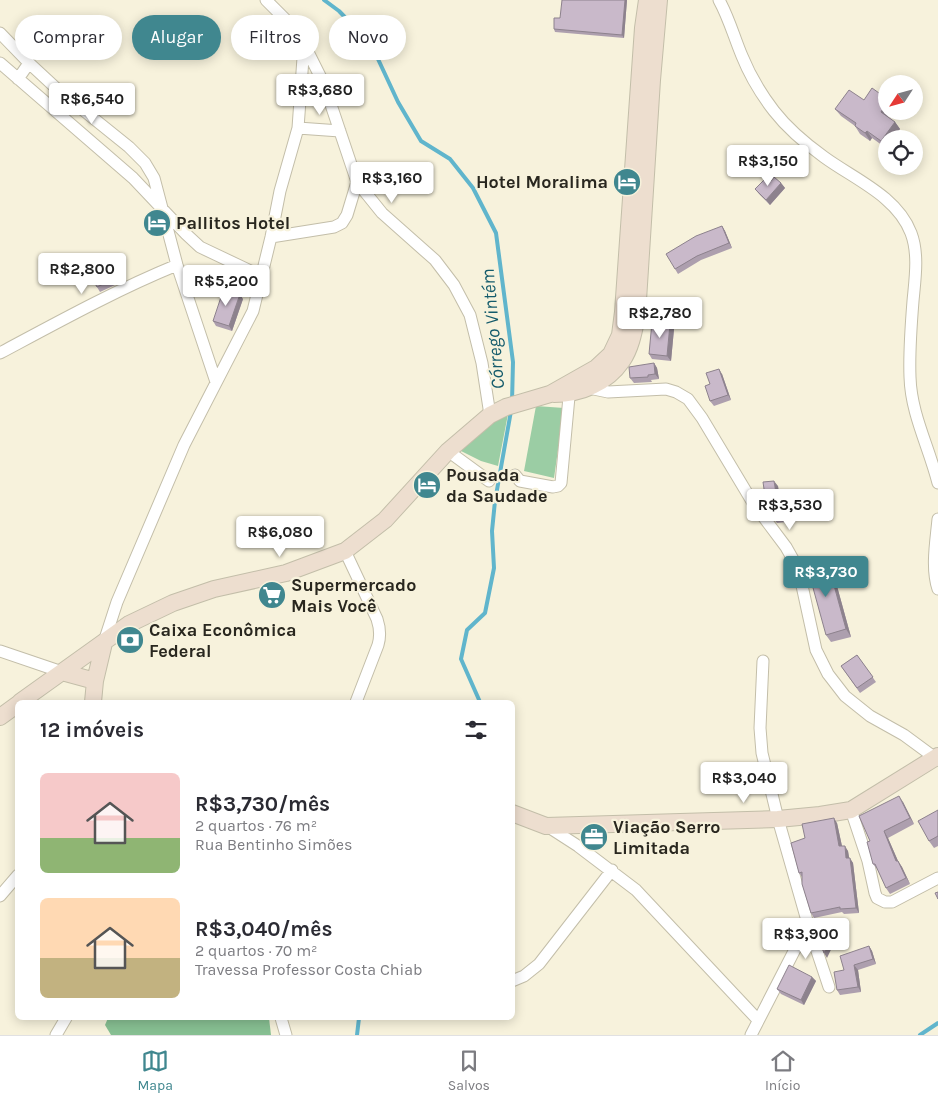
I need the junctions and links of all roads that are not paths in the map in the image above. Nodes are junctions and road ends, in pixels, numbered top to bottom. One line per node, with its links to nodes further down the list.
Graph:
1 (266, 0): 5 (street)
2 (647, 0): 12 (main road)
3 (659, 0): 12 (main road)
4 (719, 0): 28 (street)
5 (281, 15)
6 (0, 33): 9 (street)
7 (303, 60): 13 (street)
8 (312, 60): 14 (street)
9 (29, 63): 11 (street); 16 (street)
10 (0, 64): 11 (street)
11 (18, 79): 16 (street)
12 (646, 80): 22 (main road); 23 (main road)
13 (298, 128): 14 (street); 17 (street)
14 (340, 131): 15 (street)
15 (357, 182): 17 (street); 24 (street)
16 (163, 208): 18 (street); 19 (street)
17 (271, 237): 19 (street)
18 (178, 264): 20 (street); 21 (street)
19 (261, 276): 21 (street)
20 (0, 353)
21 (216, 382): 32 (street)
22 (570, 387): 23 (main road); 24 (main road); 26 (street)
23 (589, 388): 42 (street)
24 (490, 415): 25 (main road)
25 (448, 451): 27 (street); 30 (main road)
26 (515, 475)
27 (489, 481)
28 (938, 482)
29 (938, 519): 31 (street)
30 (344, 551): 32 (main road); 39 (street)
31 (938, 589)
32 (104, 643): 35 (main road); 36 (main road)
33 (0, 651): 35 (street)
34 (763, 661): 45 (street)
35 (62, 672): 36 (main road); 37 (main road)
36 (95, 681): 38 (main road)
37 (23, 700)
38 (93, 700)
39 (357, 700)
40 (15, 706): 41 (main road)
41 (0, 717)
42 (937, 758): 43 (main road)
43 (851, 810): 45 (main road); 49 (street)
44 (515, 815): 46 (main road)
45 (778, 819): 46 (main road); 51 (street)
46 (546, 826): 47 (street)
47 (612, 870): 52 (street); 56 (street)
48 (15, 878): 50 (street)
49 (938, 878)
50 (0, 896)
51 (808, 924): 53 (street); 56 (street)
52 (515, 980)
53 (829, 987)
54 (65, 1020): 57 (street)
55 (282, 1020): 58 (street)
56 (758, 1020): 59 (street)
57 (56, 1035)
58 (286, 1035)
59 (751, 1035)

